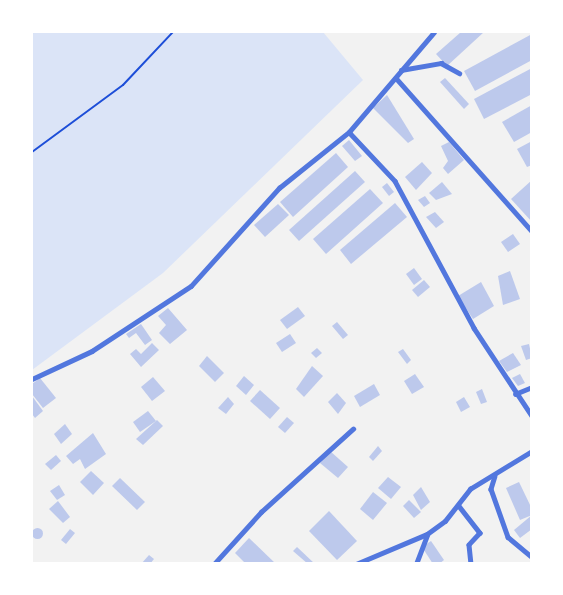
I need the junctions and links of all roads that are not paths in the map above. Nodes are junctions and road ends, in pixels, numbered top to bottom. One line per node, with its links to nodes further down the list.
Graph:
1 (435, 32): 2 (street)
2 (401, 70): 3 (street); 4 (street)
3 (459, 73)
4 (396, 78): 5 (street); 6 (street)
5 (349, 132): 7 (street); 9 (street)
6 (531, 231)
7 (32, 379)
8 (531, 387): 9 (street)
9 (515, 394): 10 (street)
10 (531, 416)
11 (353, 429): 17 (street)
12 (531, 451): 13 (street)
13 (495, 475): 14 (street); 16 (street)
14 (459, 506): 15 (street); 20 (street)
15 (427, 534): 18 (street); 19 (street)
16 (531, 557)
17 (214, 564)
18 (356, 564)
19 (416, 564)
20 (471, 564)

